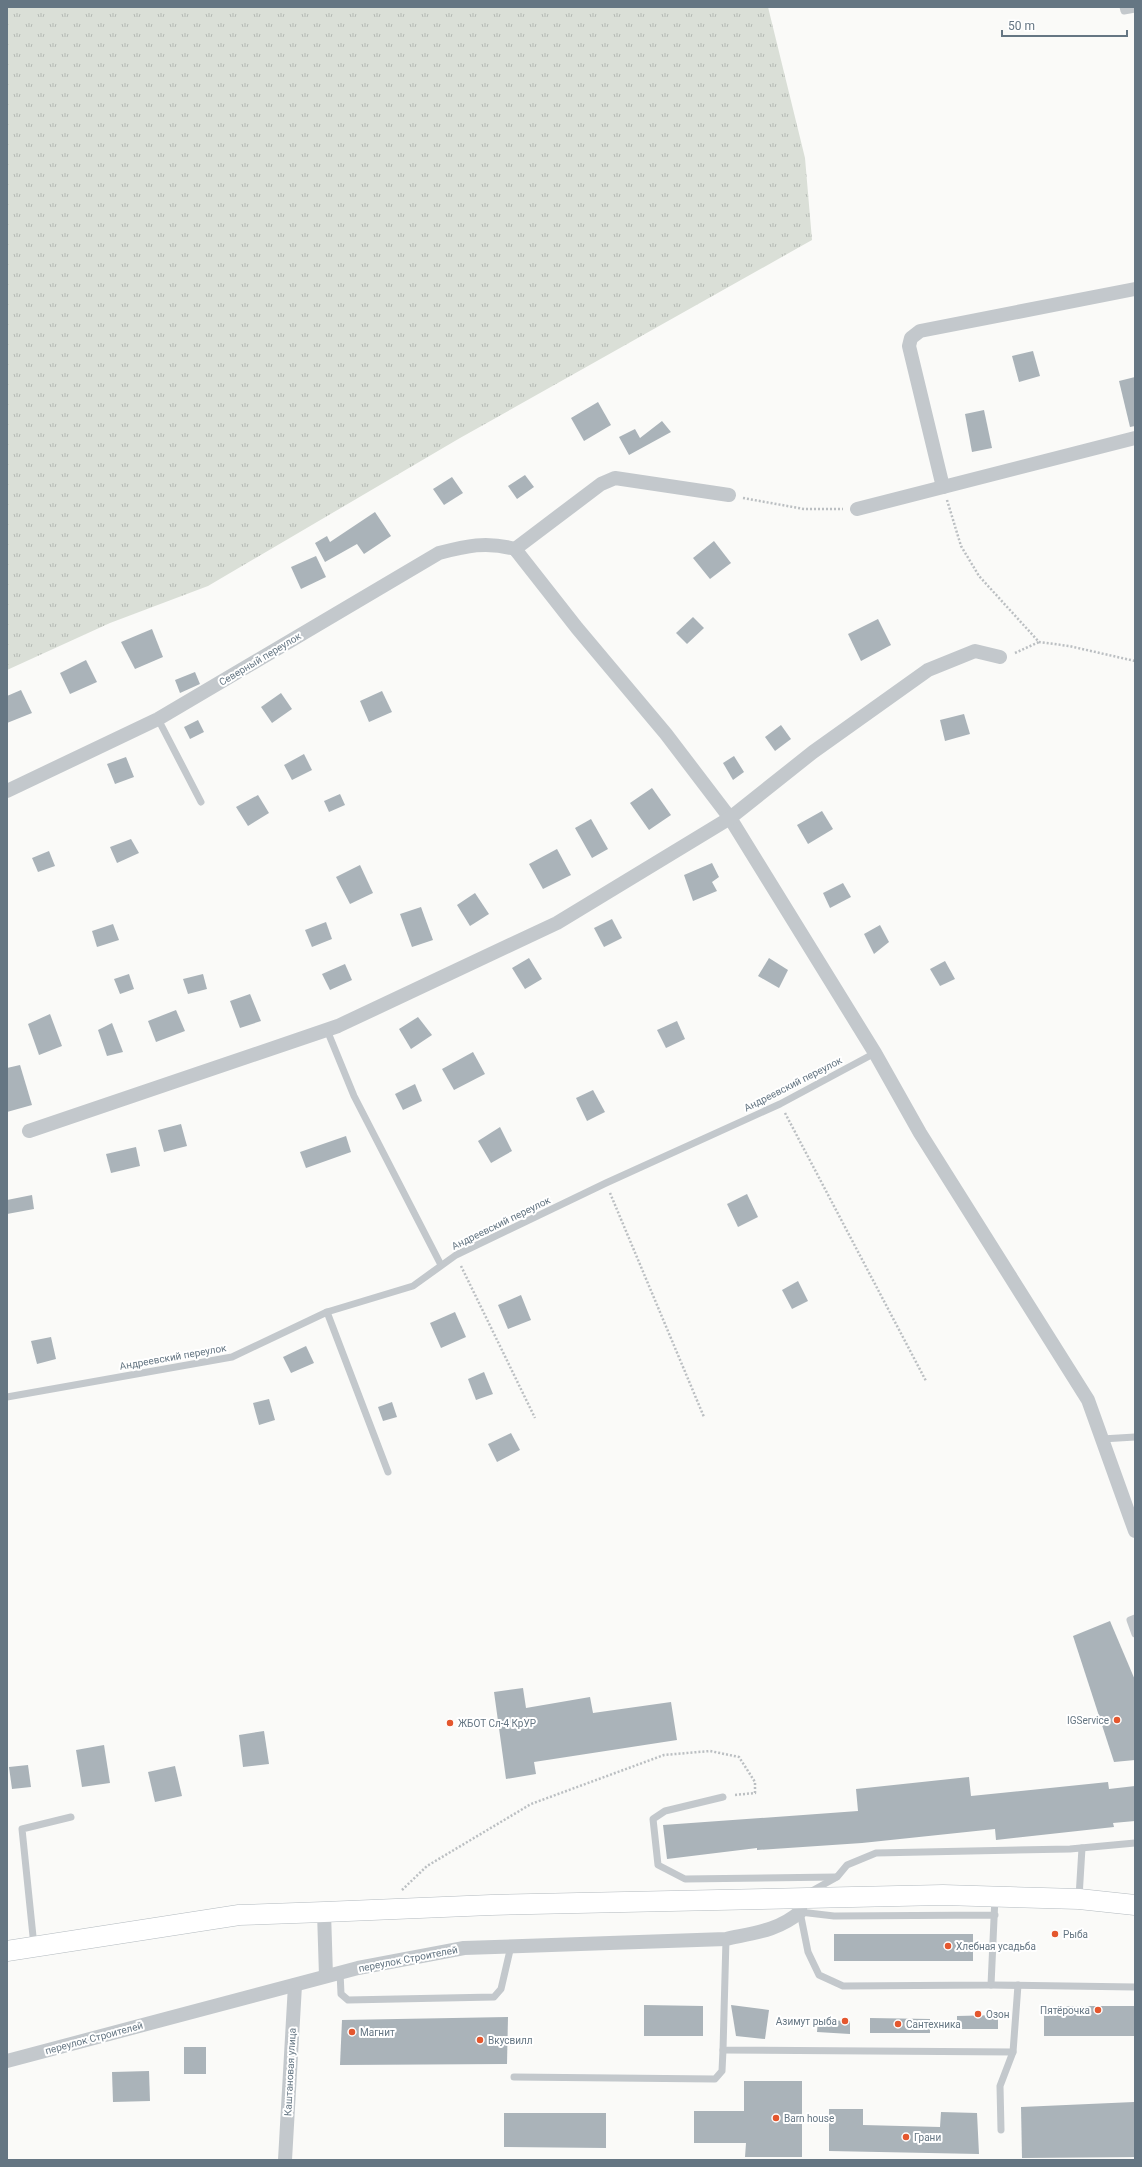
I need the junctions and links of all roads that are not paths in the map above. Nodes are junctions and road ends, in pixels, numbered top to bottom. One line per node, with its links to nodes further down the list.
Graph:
1 (1123, 7): 2 (lane)
2 (1135, 9)
3 (1135, 289): 5 (street)
4 (1135, 438): 5 (street)
5 (943, 487): 7 (street)
6 (729, 495): 8 (street)
7 (857, 509)
8 (514, 549): 10 (street, Северный переулок); 13 (street)
9 (1000, 657): 13 (street)
10 (158, 719): 11 (street, Северный переулок); 12 (lane)
11 (7, 791)
12 (201, 802)
13 (730, 818): 14 (street); 15 (street)
14 (327, 1030): 16 (street); 17 (lane)
15 (875, 1052): 17 (lane, Андреевский переулок); 21 (street)
16 (29, 1131)
17 (441, 1265): 18 (lane, Андреевский переулок)
18 (327, 1312): 19 (lane, Андреевский переулок); 22 (lane)
19 (7, 1397)
20 (1135, 1437): 21 (lane)
21 (1102, 1439): 23 (street)
22 (388, 1472)
23 (1135, 1530)
24 (1135, 1618): 25 (lane)
25 (1135, 1634)
26 (723, 1797): 30 (lane)
27 (71, 1817): 37 (lane)
28 (1135, 1842): 29 (lane)
29 (1082, 1848): 30 (lane); 31 (lane)
30 (837, 1877): 32 (lane)
31 (1079, 1899): 33 (main road); 34 (main road)
32 (800, 1905): 33 (main road); 35 (main road); 36 (street, переулок Строителей); 42 (lane)
33 (995, 1906): 42 (lane)
34 (1135, 1906)
35 (324, 1912): 37 (main road); 40 (street)
36 (726, 1939): 38 (street, переулок Строителей); 45 (lane)
37 (34, 1946): 39 (main road)
38 (511, 1946): 40 (street, переулок Строителей); 40 (lane)
39 (7, 1951)
40 (333, 1974): 41 (street, переулок Строителей)
41 (295, 1985): 47 (street, переулок Строителей); 50 (street, Каштановая улица)
42 (991, 1985): 43 (lane)
43 (1018, 1985): 44 (lane); 46 (lane)
44 (1135, 1987)
45 (723, 2050): 46 (lane); 48 (lane)
46 (1013, 2052): 49 (lane)
47 (7, 2061)
48 (514, 2077)
49 (1000, 2130)
50 (285, 2160)

